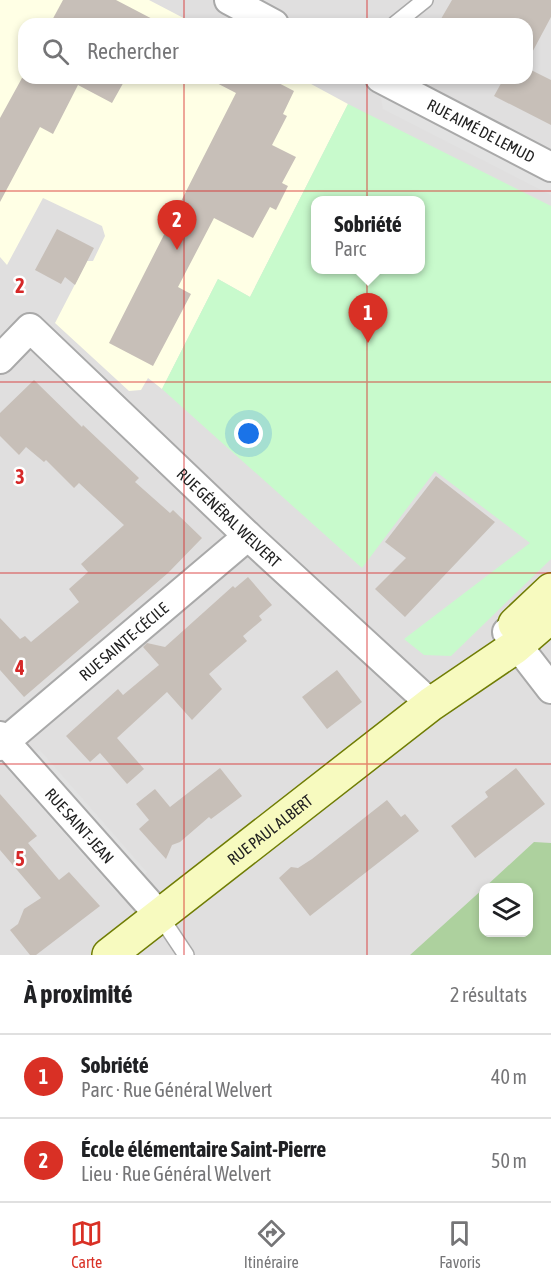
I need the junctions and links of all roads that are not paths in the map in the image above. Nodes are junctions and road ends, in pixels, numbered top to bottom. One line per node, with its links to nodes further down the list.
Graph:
1 (229, 0): 3 (street)
2 (424, 0): 4 (lane)
3 (263, 18)
4 (402, 18)
5 (392, 84): 6 (street, RUE AIMÉ DE LEMUD)
6 (551, 167)
7 (0, 359): 8 (street, RUE GÉNÉRAL WELVERT)
8 (248, 536): 13 (street, RUE GÉNÉRAL WELVERT); 14 (street, RUE SAINTE-CÉCILE)
9 (551, 590): 11 (main road, RUE PAUL ALBERT)
10 (551, 616): 11 (main road, RUE PAUL ALBERT)
11 (512, 638): 12 (street); 13 (main road, RUE PAUL ALBERT)
12 (551, 689)
13 (431, 704): 15 (main road, RUE PAUL ALBERT)
14 (2, 741): 15 (street, RUE SAINT-JEAN)
15 (160, 916): 16 (main road, RUE PAUL ALBERT); 17 (lane)
16 (109, 955)
17 (186, 955)

